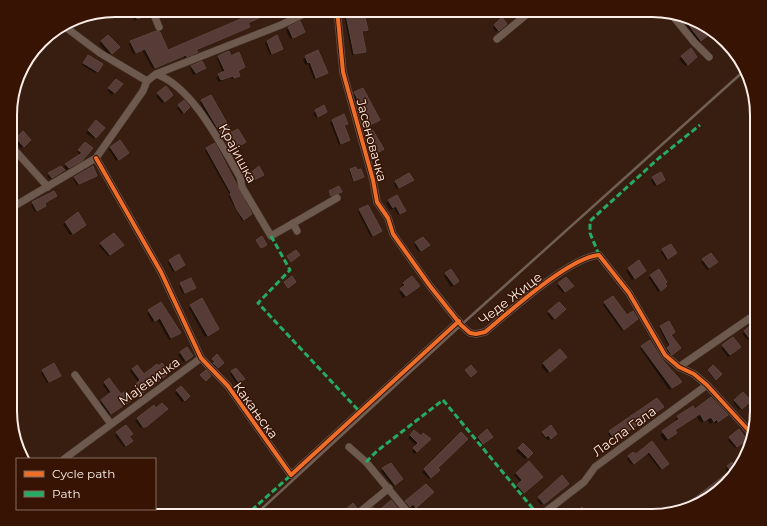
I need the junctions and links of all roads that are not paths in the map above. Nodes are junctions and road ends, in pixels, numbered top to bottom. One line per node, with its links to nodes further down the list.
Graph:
1 (155, 17): 6 (street)
2 (298, 17): 10 (street)
3 (337, 17): 20 (street, Јасеновачка)
4 (524, 17): 8 (street)
5 (676, 20): 9 (street)
6 (159, 27)
7 (68, 29): 11 (street)
8 (497, 39)
9 (709, 57)
10 (156, 74): 11 (street); 17 (street, Крајишка)
11 (147, 81): 13 (street)
12 (17, 153): 14 (street)
13 (96, 158): 14 (street); 21 (street, Какањска)
14 (48, 187): 16 (street)
15 (337, 198): 17 (street, Крајишка)
16 (17, 205)
17 (293, 223): 18 (street)
18 (297, 232)
19 (750, 318): 22 (street)
20 (459, 321): 21 (street, Какањска); 22 (street, Чеде Жице)
21 (201, 358): 25 (street, Мајевичка)
22 (679, 367): 24 (street, Чеде Жице)
23 (75, 375): 25 (street)
24 (707, 385): 26 (street, Чеде Жице); 32 (street, Ласла Гала)
25 (111, 424): 28 (street, Мајевичка)
26 (748, 430)
27 (348, 446): 29 (street)
28 (65, 458)
29 (389, 488): 30 (street); 31 (street)
30 (364, 509)
31 (406, 509)
32 (549, 509)

